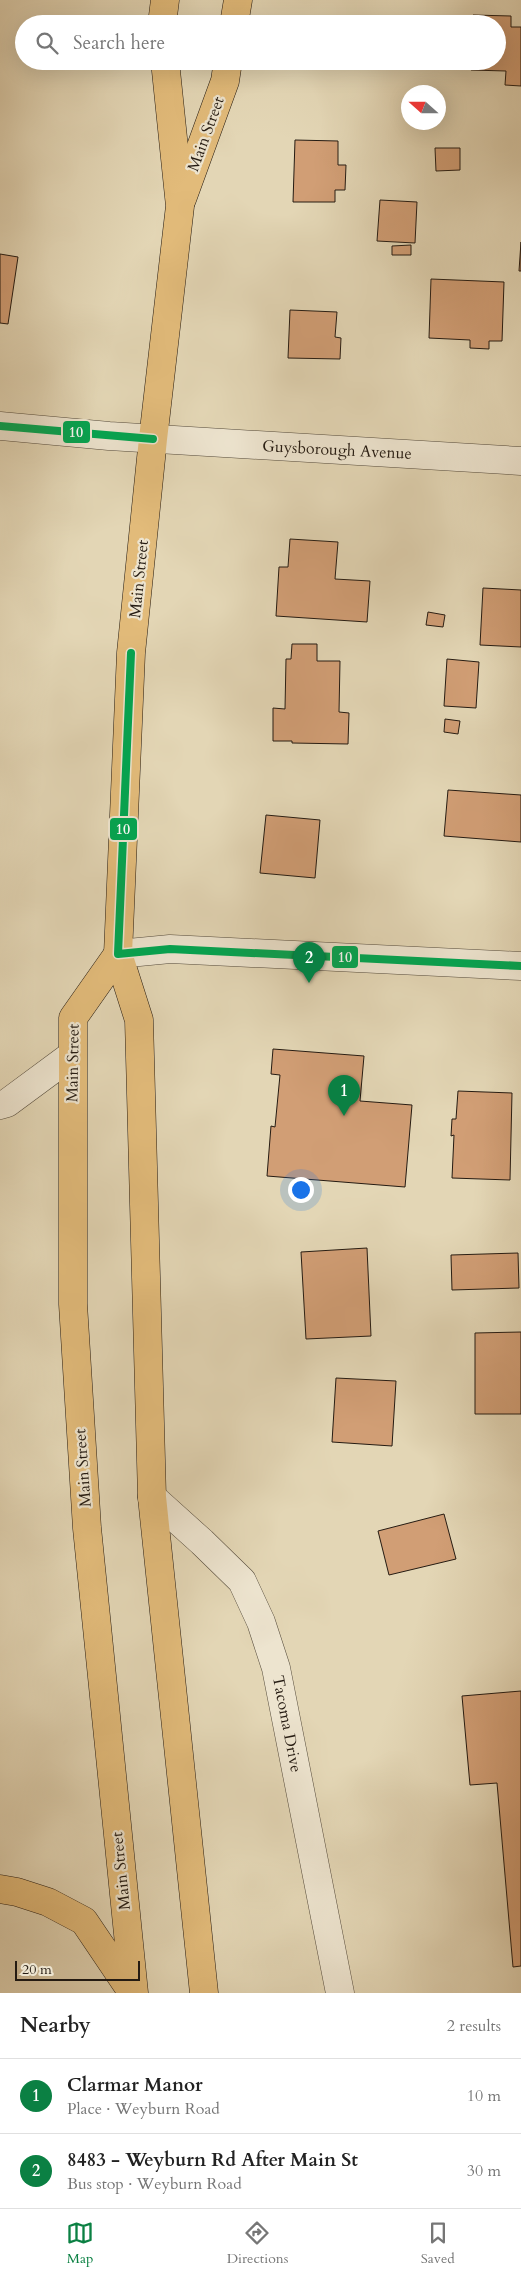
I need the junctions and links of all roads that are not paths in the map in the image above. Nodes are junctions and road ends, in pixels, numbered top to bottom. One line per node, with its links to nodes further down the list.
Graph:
1 (165, 0): 3 (main road)
2 (238, 0): 4 (main road)
3 (163, 15)
4 (236, 15)
5 (166, 70): 7 (main road, Main Street)
6 (227, 70): 7 (main road, Main Street)
7 (180, 206): 9 (main road, Main Street)
8 (0, 426): 9 (street, Guysborough Avenue)
9 (153, 439): 10 (street, Guysborough Avenue); 11 (main road, Main Street)
10 (521, 461)
11 (118, 954): 12 (street); 13 (main road, Main Street); 15 (main road, Main Street)
12 (521, 966)
13 (72, 1055): 14 (street); 17 (main road, Main Street)
14 (0, 1105)
15 (152, 1497): 18 (main road, Main Street); 19 (street, Tacoma Drive)
16 (0, 1889): 17 (main road)
17 (133, 1993)
18 (204, 1993)
19 (340, 1993)

